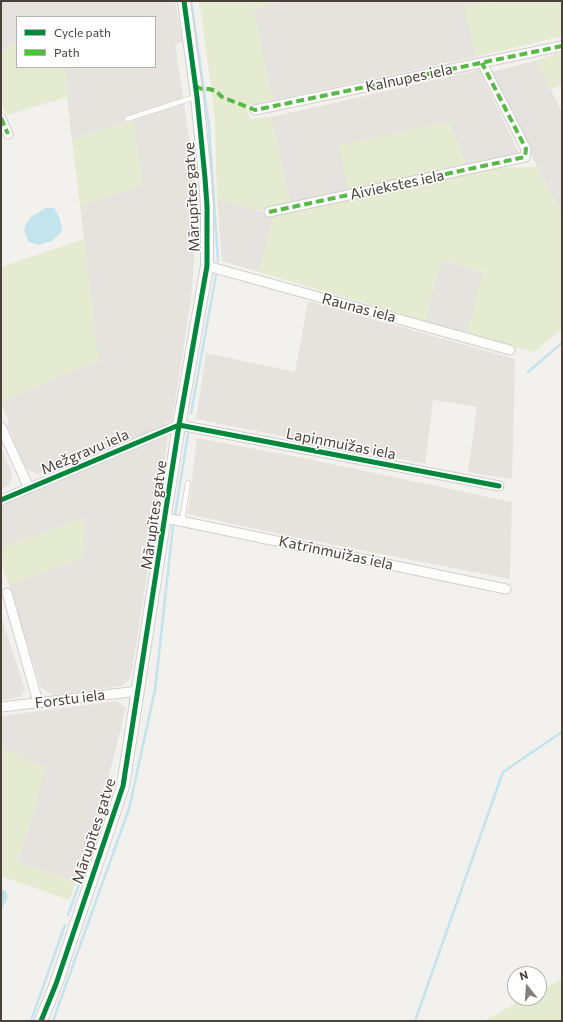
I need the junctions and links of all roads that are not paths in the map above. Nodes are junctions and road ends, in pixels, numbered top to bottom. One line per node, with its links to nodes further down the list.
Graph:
1 (184, 1): 4 (street, Mārupītes gatve)
2 (562, 46): 3 (street, Kalnupes iela)
3 (482, 63): 5 (street, Kalnupes iela); 9 (street, Aiviekstes iela)
4 (197, 97): 7 (lane); 10 (street, Mārupītes gatve)
5 (255, 110)
6 (1, 118): 8 (street)
7 (127, 119)
8 (8, 134)
9 (269, 212)
10 (207, 266): 11 (street, Raunas iela); 12 (street, Mārupītes gatve)
11 (510, 350)
12 (179, 425): 15 (street, Lapiņmuižas iela); 16 (street, Mežgravu iela); 18 (street, Mārupītes gatve)
13 (1, 427): 16 (street)
14 (188, 483): 19 (lane)
15 (499, 486)
16 (29, 488): 17 (street, Mežgravu iela)
17 (1, 500)
18 (166, 518): 19 (street, Katrīnmuižas iela); 22 (street, Mārupītes gatve)
19 (182, 521): 20 (street, Katrīnmuižas iela)
20 (506, 589)
21 (7, 594): 23 (street)
22 (139, 691): 23 (street, Forstu iela); 25 (street, Mārupītes gatve)
23 (38, 702): 24 (street, Forstu iela)
24 (1, 707)
25 (42, 1021)

